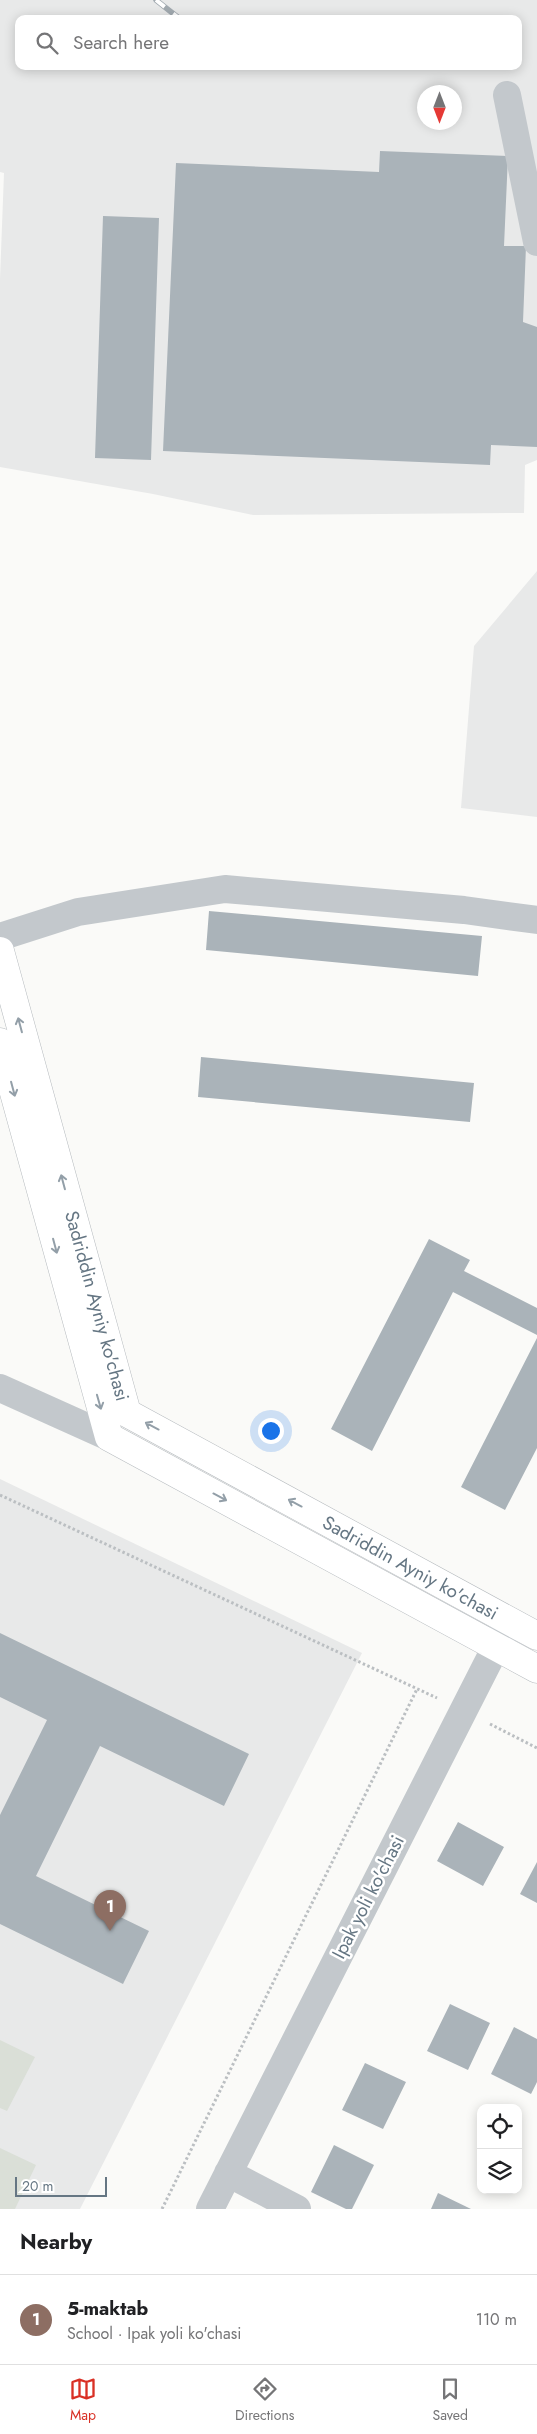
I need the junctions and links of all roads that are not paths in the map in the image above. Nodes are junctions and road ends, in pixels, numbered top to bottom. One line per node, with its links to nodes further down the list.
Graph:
1 (507, 95): 2 (street)
2 (537, 242)
3 (537, 920): 4 (street)
4 (0, 937)
5 (0, 951): 8 (main road, Sadriddin Ayniy ko'chasi, one-way to 5)
6 (0, 1042): 9 (main road, Sadriddin Ayniy ko'chasi, one-way to 9)
7 (0, 1388): 9 (street)
8 (127, 1413): 9 (main road); 10 (main road, Sadriddin Ayniy ko'chasi, one-way to 8)
9 (109, 1437): 12 (main road, Sadriddin Ayniy ko'chasi, one-way to 12)
10 (509, 1620): 11 (main road, Sadriddin Ayniy ko'chasi); 12 (street, Ipak yoli ko'chasi)
11 (537, 1636)
12 (495, 1646): 13 (main road, Sadriddin Ayniy ko'chasi); 14 (street, Ipak yoli ko'chasi)
13 (537, 1669)
14 (228, 2173): 15 (street, Ipak yoli ko'chasi); 16 (street)
15 (210, 2209)
16 (297, 2209)

